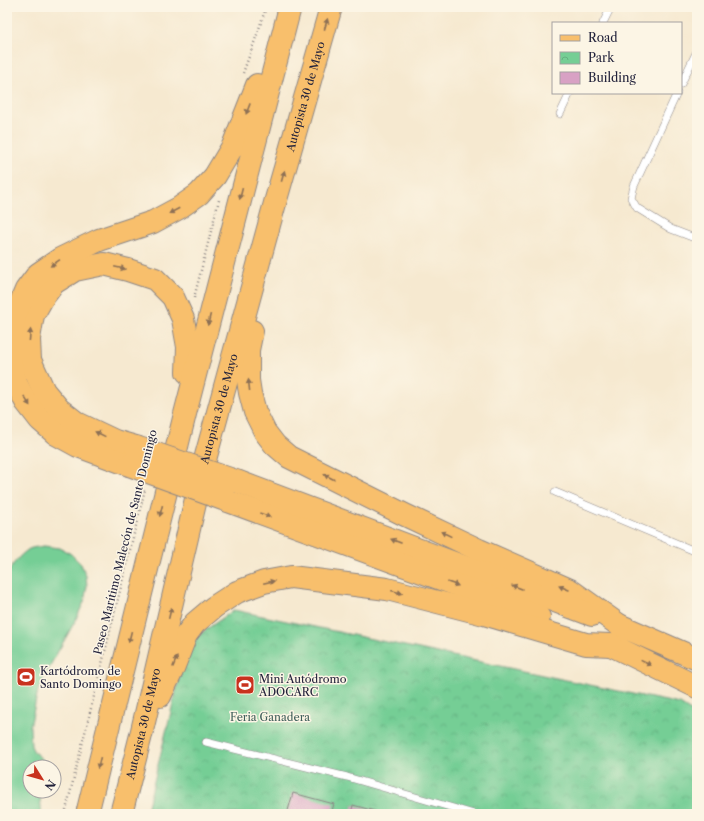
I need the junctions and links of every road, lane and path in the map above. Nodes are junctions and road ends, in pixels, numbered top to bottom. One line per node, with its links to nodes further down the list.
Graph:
1 (289, 7): 14 (main road, one-way to 14); 15 (main road, one-way to 15)
2 (331, 7): 11 (main road, Autopista 30 de Mayo, one-way to 2)
3 (611, 7): 4 (lane)
4 (604, 22)
5 (697, 50): 6 (lane)
6 (682, 82)
7 (570, 94): 9 (lane)
8 (677, 94): 12 (lane)
9 (560, 114)
10 (220, 198): 13 (path)
11 (275, 203): 19 (main road, one-way to 11); 23 (main road, Autopista 30 de Mayo, one-way to 11)
12 (697, 239)
13 (192, 305)
14 (185, 414): 15 (main road, one-way to 14); 26 (main road, one-way to 26)
15 (133, 456): 19 (main road, one-way to 15, bridge); 20 (main road, one-way to 20, bridge)
16 (146, 486): 25 (path, Paseo Marítimo Malecón de Santo Domingo)
17 (555, 492): 18 (lane)
18 (697, 552)
19 (619, 625): 21 (main road)
20 (611, 645): 22 (main road, one-way to 22); 23 (main road, one-way to 20)
21 (697, 659)
22 (697, 687)
23 (141, 736): 27 (main road, Autopista 30 de Mayo)
24 (206, 742): 28 (lane)
25 (65, 814)
26 (87, 814)
27 (122, 814)
28 (474, 814)

